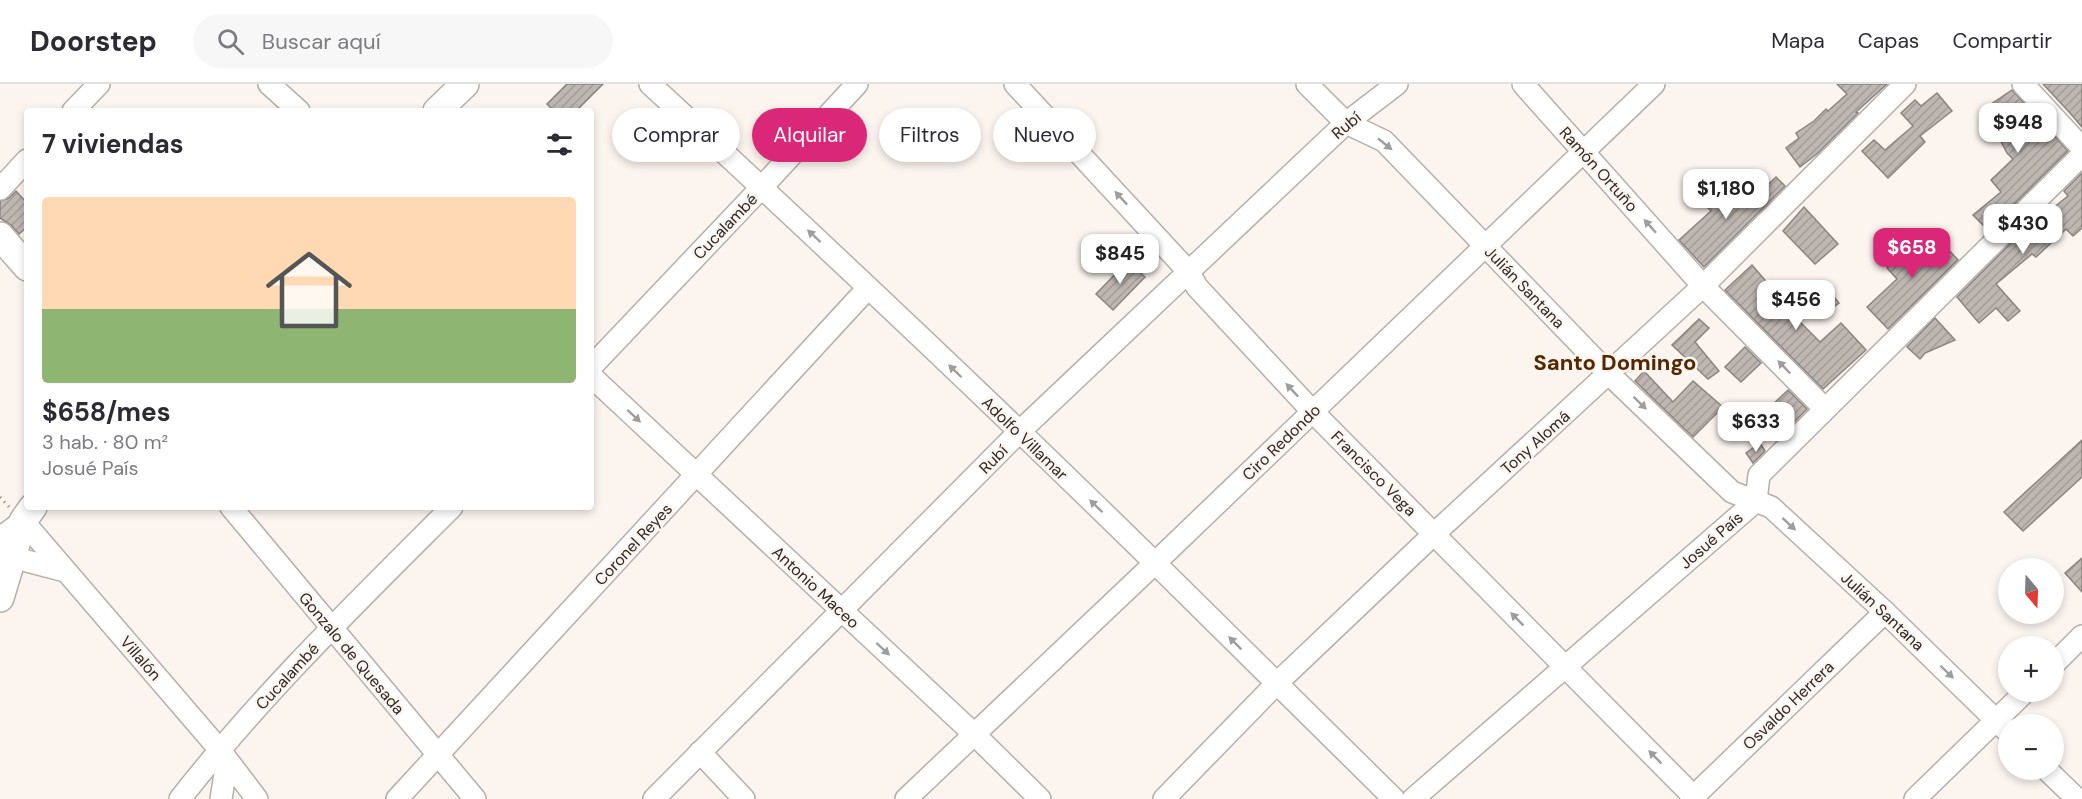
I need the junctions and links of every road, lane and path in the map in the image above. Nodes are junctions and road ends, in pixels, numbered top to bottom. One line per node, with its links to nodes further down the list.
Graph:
1 (99, 84): 13 (street)
2 (269, 84): 14 (street)
3 (465, 84): 15 (main road)
4 (650, 84): 21 (street, Adolfo Villamar)
5 (857, 84): 21 (street, Cucalambé)
6 (1015, 84): 26 (street, Francisco Vega, one-way to 6)
7 (1307, 84): 16 (street, Julián Santana)
8 (1397, 84): 16 (street, Rubí)
9 (1523, 84): 18 (street, Ramón Ortuño)
10 (1654, 84): 18 (street, Ciro Redondo)
11 (1905, 84): 27 (street, Tony Alomá)
12 (2023, 84): 17 (street)
13 (76, 108)
14 (296, 108)
15 (440, 108)
16 (1346, 123): 24 (street, Julián Santana, one-way to 24); 26 (street, Rubí)
17 (2082, 148)
18 (1584, 153): 24 (street, Ciro Redondo); 27 (street, Ramón Ortuño, one-way to 18)
19 (2082, 155): 32 (street, Josué País)
20 (24, 163): 22 (street)
21 (762, 187): 28 (street, Adolfo Villamar, one-way to 21); 29 (street, Cucalambé)
22 (0, 189)
23 (0, 236): 25 (main road)
24 (1485, 245): 30 (street, Julián Santana); 33 (street, Ciro Redondo)
25 (24, 264)
26 (1188, 271): 33 (street, Francisco Vega, one-way to 26); 34 (street, Rubí)
27 (1703, 286): 30 (street, Tony Alomá); 32 (street, Ramón Ortuño, one-way to 27)
28 (868, 288): 34 (street, Adolfo Villamar, one-way to 28); 35 (street, Coronel Reyes)
29 (594, 364)
30 (1609, 374): 36 (street, Julián Santana, one-way to 36); 40 (street, Tony Alomá)
31 (594, 379): 35 (street, Antonio Maceo, one-way to 35)
32 (1825, 409): 36 (street, Josué País)
33 (1313, 412): 40 (street, Francisco Vega); 42 (street, Ciro Redondo)
34 (1019, 432): 42 (street, Adolfo Villamar, one-way to 34); 45 (street, Rubí)
35 (697, 476): 45 (street, Antonio Maceo); 57 (street, Coronel Reyes)
36 (1756, 501): 46 (street, Julián Santana, one-way to 46); 50 (street, Josué País)
37 (233, 510): 47 (street, Gonzalo de Quesada)
38 (449, 510): 47 (street, Cucalambé)
39 (28, 514): 41 (main road); 43 (street, Villalón)
40 (1434, 534): 50 (street, Francisco Vega, one-way to 40); 51 (street, Tony Alomá)
41 (4, 549): 43 (street); 44 (main road)
42 (1155, 563): 51 (street, Adolfo Villamar, one-way to 42); 54 (street, Ciro Redondo)
43 (65, 571): 56 (street, Villalón)
44 (0, 598)
45 (842, 611): 54 (street, Antonio Maceo, one-way to 54); 55 (street, Rubí)
46 (1885, 612): 52 (street, Julián Santana, one-way to 52); 59 (street, Osvaldo Herrera)
47 (331, 629): 56 (street, Cucalambé); 57 (street, Gonzalo de Quesada)
48 (2082, 636): 49 (street)
49 (2064, 654)
50 (1564, 666): 59 (street, Francisco Vega, one-way to 50); 71 (street, Josué País)
51 (1276, 684): 69 (street, Tony Alomá); 70 (street, Adolfo Villamar)
52 (1998, 722)
53 (1998, 729): 72 (street)
54 (975, 735): 67 (street, Ciro Redondo); 68 (street, Antonio Maceo)
55 (700, 752): 65 (street, Rubí); 66 (street)
56 (223, 755): 60 (street, Cucalambé); 61 (street); 62 (street, Villalón)
57 (438, 755): 63 (street, Coronel Reyes); 64 (street, Gonzalo de Quesada)
58 (2057, 780): 73 (street)
59 (1693, 798)
60 (180, 799)
61 (221, 799)
62 (257, 799)
63 (397, 799)
64 (475, 799)
65 (654, 799)
66 (744, 799)
67 (906, 799)
68 (1040, 799)
69 (1164, 799)
70 (1394, 799)
71 (1413, 799)
72 (1915, 799)
73 (2077, 799)

